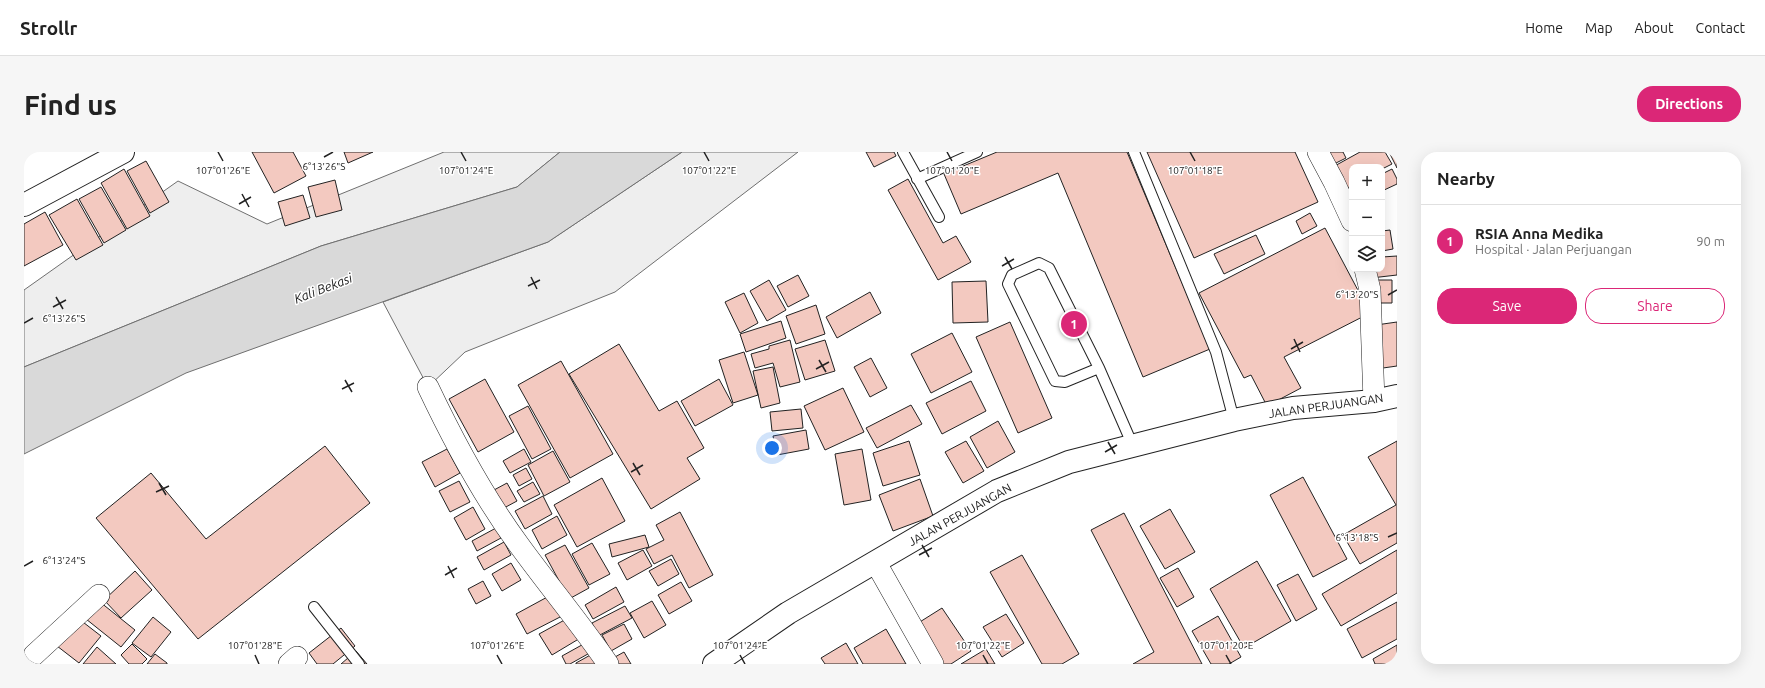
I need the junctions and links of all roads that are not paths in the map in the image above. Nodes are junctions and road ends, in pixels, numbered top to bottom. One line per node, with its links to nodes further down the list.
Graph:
1 (123, 152): 7 (main road)
2 (903, 152): 6 (lane)
3 (977, 152): 6 (lane)
4 (1134, 152): 15 (lane)
5 (1318, 152): 8 (street)
6 (917, 179): 9 (lane)
7 (24, 205)
8 (1349, 214)
9 (939, 216)
10 (1366, 272): 14 (street)
11 (1099, 368): 11 (lane); 16 (lane)
12 (428, 387): 22 (street)
13 (1397, 396): 14 (main road, JALAN PERJUANGAN)
14 (1374, 401): 15 (main road, JALAN PERJUANGAN)
15 (1234, 420): 16 (main road, JALAN PERJUANGAN)
16 (1133, 446): 17 (main road, JALAN PERJUANGAN)
17 (876, 563): 23 (main road, JALAN PERJUANGAN); 24 (street)
18 (99, 594): 20 (street)
19 (314, 607): 21 (lane)
20 (37, 660)
21 (359, 664)
22 (608, 664)
23 (714, 664)
24 (933, 664)

